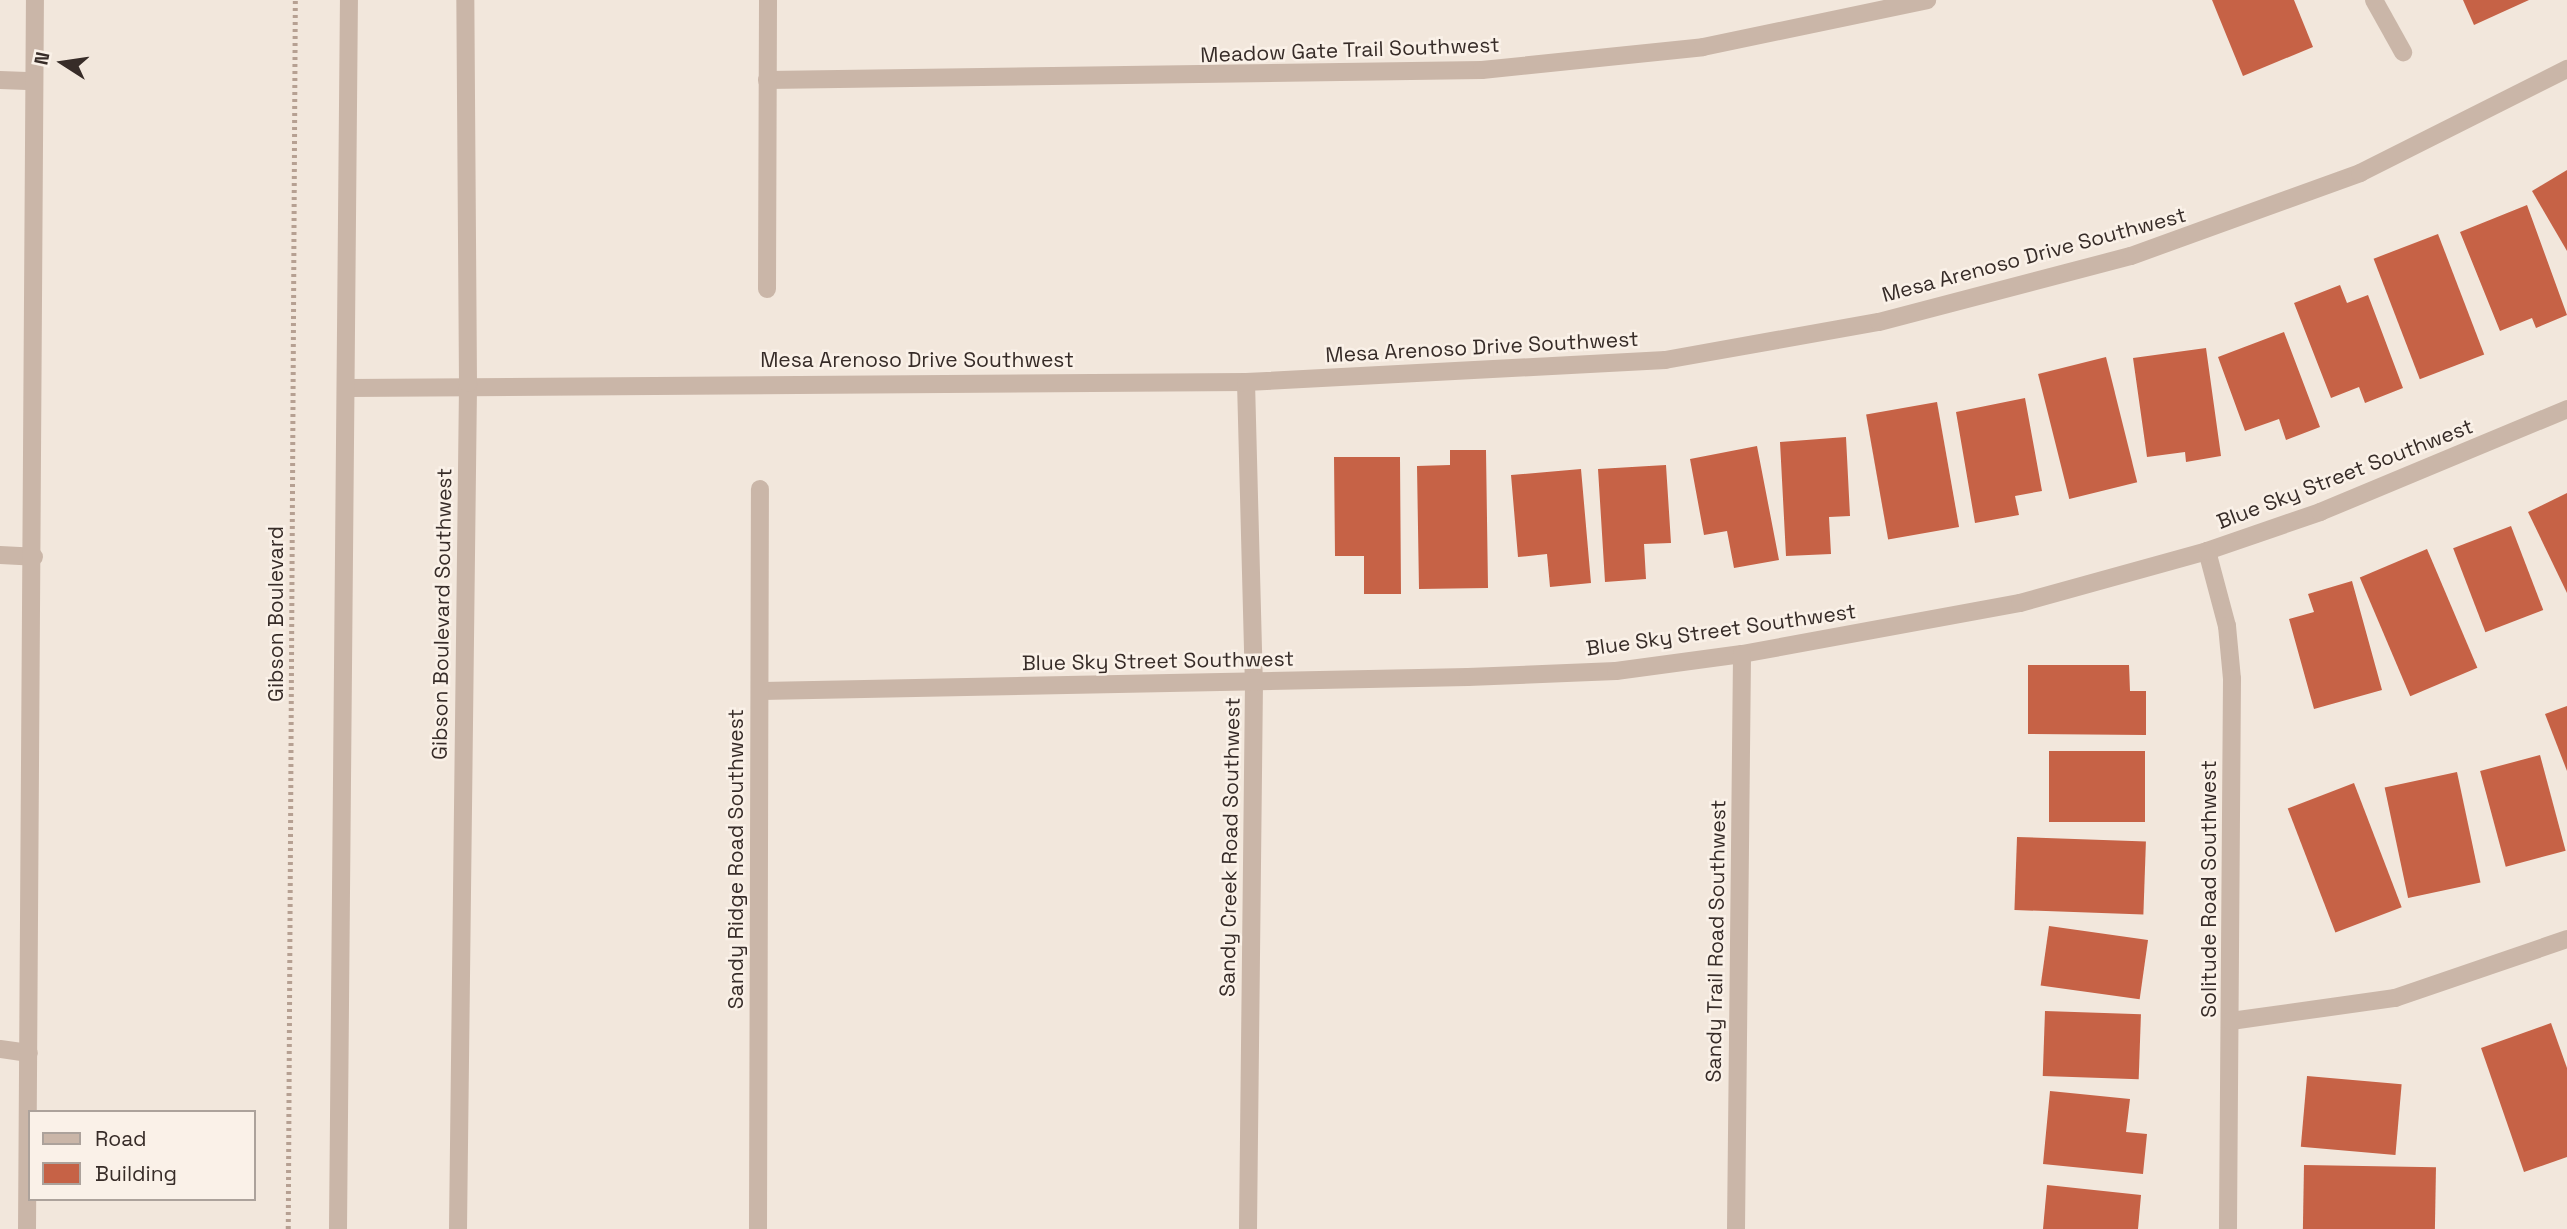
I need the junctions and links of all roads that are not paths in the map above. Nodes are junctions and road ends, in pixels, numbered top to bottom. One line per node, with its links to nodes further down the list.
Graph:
1 (35, 0): 11 (street)
2 (349, 0): 15 (street)
3 (465, 0): 14 (street, Gibson Boulevard Southwest)
4 (768, 0): 10 (street)
5 (1927, 0): 10 (street, Meadow Gate Trail Southwest)
6 (2374, 0): 7 (street)
7 (2403, 52)
8 (2567, 69): 13 (street, Mesa Arenoso Drive Southwest)
9 (0, 80): 11 (street)
10 (767, 80): 12 (street)
11 (34, 82): 20 (street)
12 (767, 289)
13 (1246, 382): 14 (street, Mesa Arenoso Drive Southwest); 22 (street, Sandy Creek Road Southwest)
14 (468, 383): 15 (street, Mesa Arenoso Drive Southwest); 32 (street, Gibson Boulevard Southwest)
15 (349, 388): 31 (street)
16 (2567, 409): 18 (street, Blue Sky Street Southwest)
17 (760, 489): 23 (street, Sandy Ridge Road Southwest)
18 (2207, 551): 21 (street, Blue Sky Street Southwest); 25 (street, Solitude Road Southwest)
19 (0, 555): 20 (street)
20 (34, 557): 27 (street)
21 (1742, 654): 22 (street, Blue Sky Street Southwest); 35 (street, Sandy Trail Road Southwest)
22 (1254, 682): 23 (street, Blue Sky Street Southwest); 34 (street, Sandy Creek Road Southwest)
23 (760, 691): 33 (street, Sandy Ridge Road Southwest)
24 (2567, 939): 25 (street)
25 (2231, 1020): 36 (street, Solitude Road Southwest)
26 (0, 1049): 27 (street)
27 (29, 1053): 28 (street)
28 (28, 1110)
29 (28, 1141): 30 (street)
30 (27, 1229)
31 (338, 1229)
32 (458, 1229)
33 (758, 1229)
34 (1248, 1229)
35 (1737, 1229)
36 (2228, 1229)

